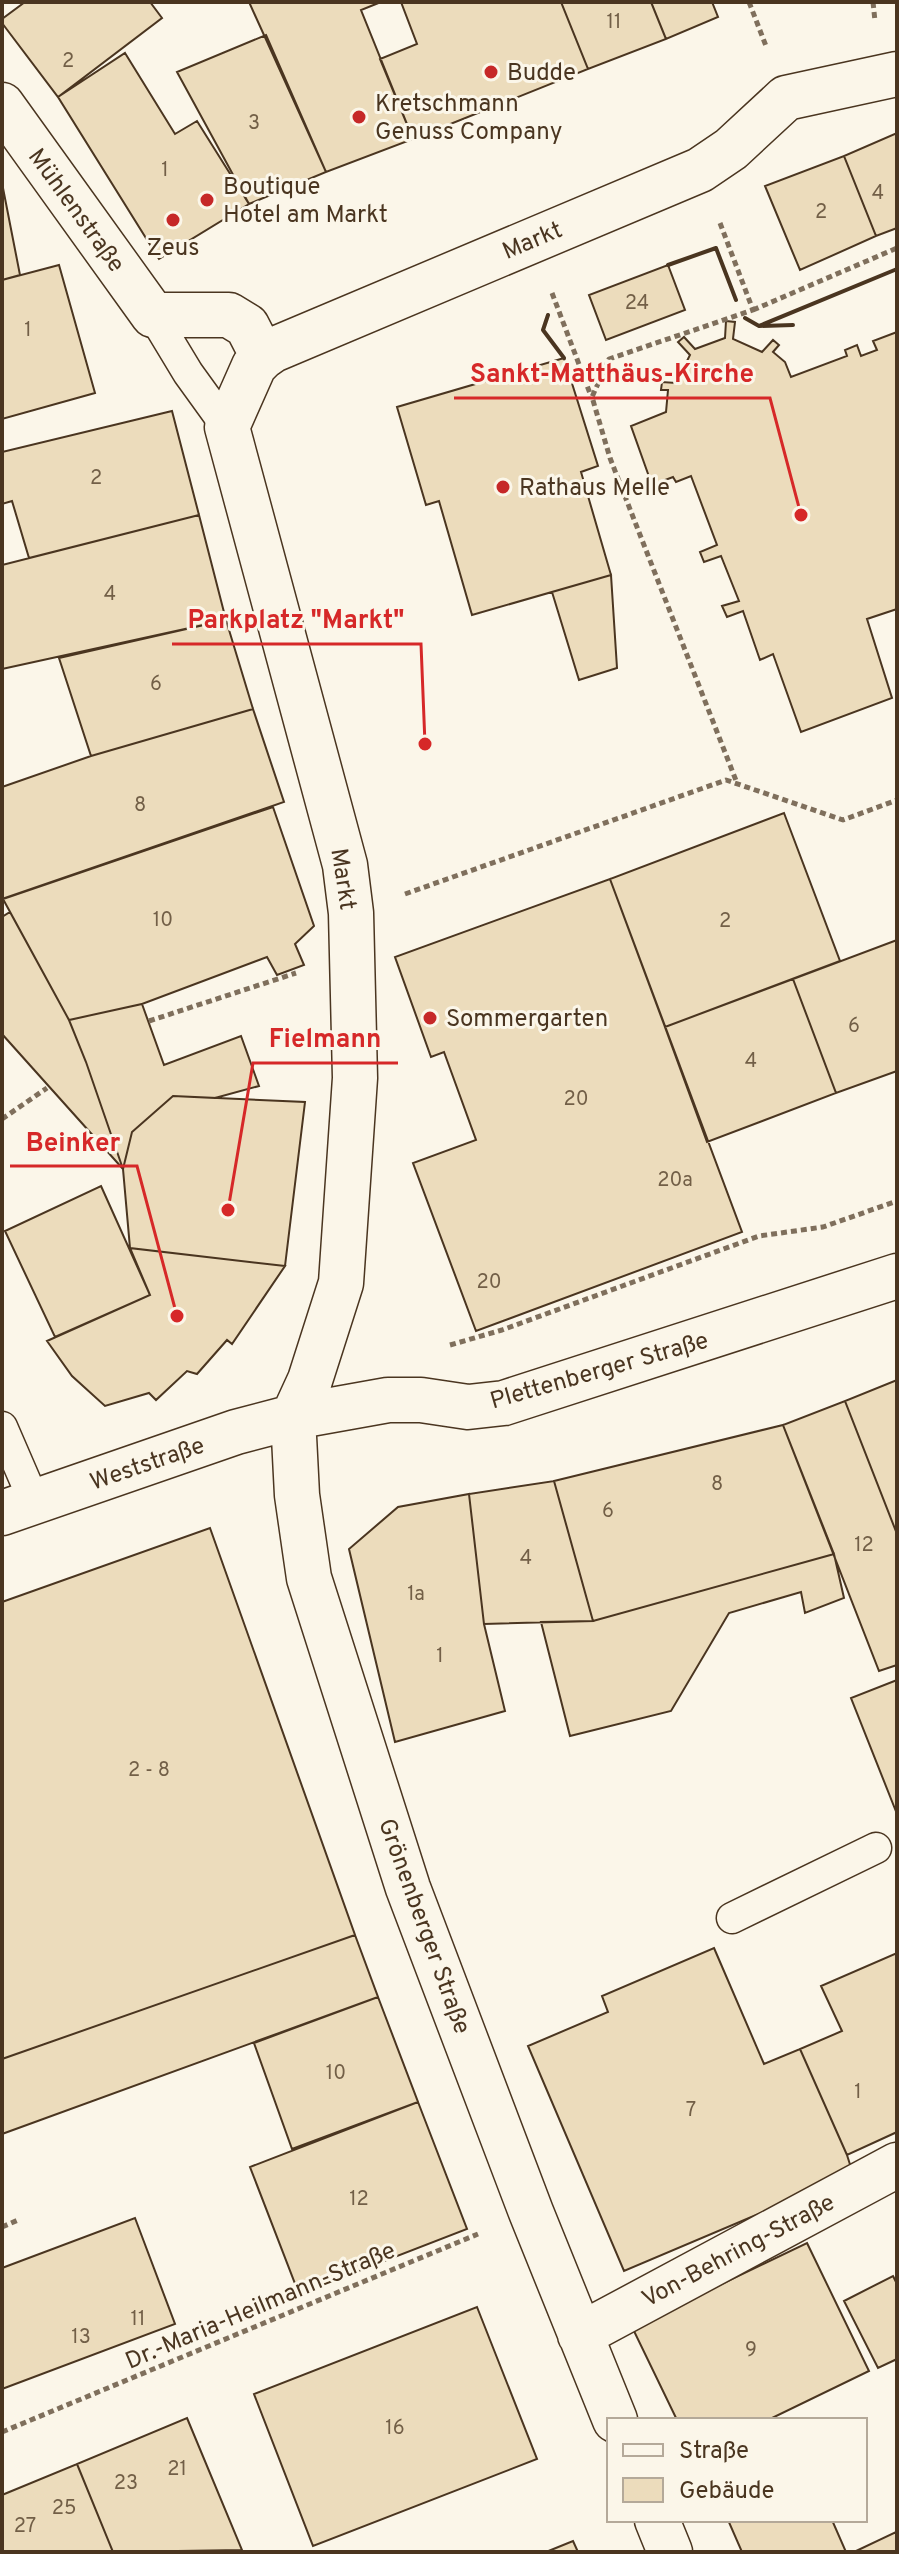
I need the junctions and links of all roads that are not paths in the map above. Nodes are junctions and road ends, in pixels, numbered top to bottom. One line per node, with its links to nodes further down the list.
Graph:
1 (897, 74): 4 (street, Markt)
2 (2, 105): 3 (street, Mühlenstraße)
3 (153, 315): 4 (street); 5 (lane)
4 (263, 357): 5 (street)
5 (227, 427): 7 (street, Markt)
6 (897, 1276): 7 (street, Plettenberger Straße)
7 (293, 1417): 9 (street, Weststraße); 13 (street, Grönenberger Straße)
8 (2, 1427): 9 (lane)
9 (18, 1507)
10 (876, 1848): 11 (lane)
11 (732, 1918)
12 (897, 2165): 13 (street, Von-Behring-Straße)
13 (580, 2335): 14 (street, Grönenberger Straße)
14 (614, 2418)
15 (658, 2522): 16 (street)
16 (670, 2552)

